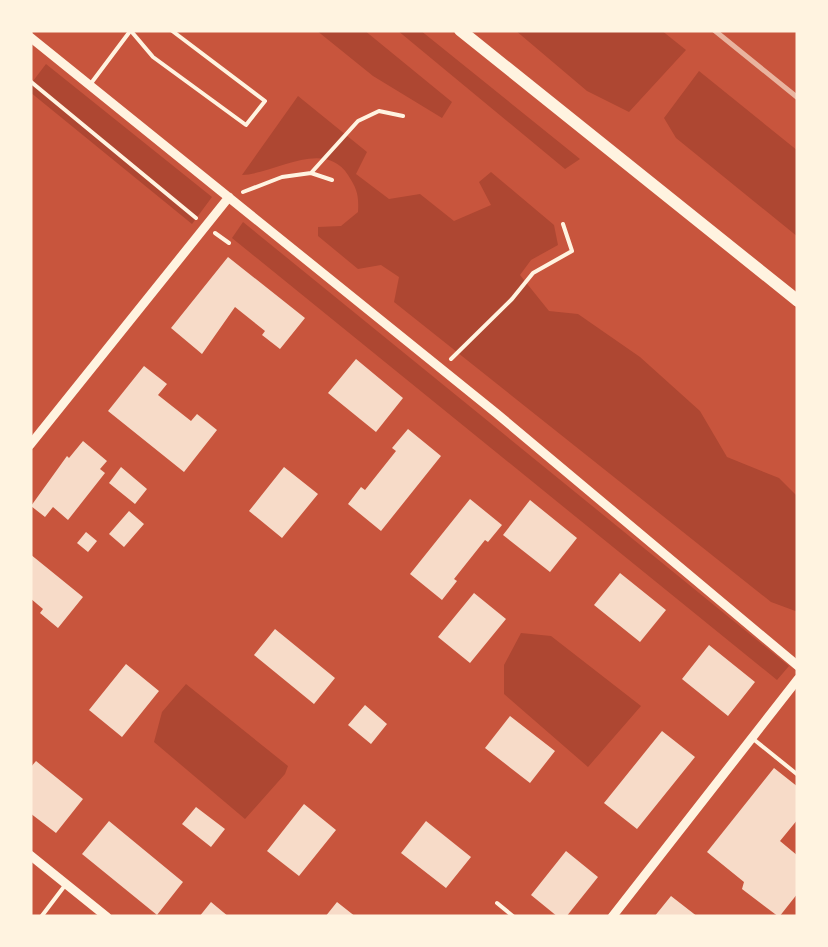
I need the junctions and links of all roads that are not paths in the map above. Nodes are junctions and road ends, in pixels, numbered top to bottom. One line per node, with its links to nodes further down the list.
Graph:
1 (131, 30): 2 (lane); 6 (lane)
2 (171, 30)
3 (460, 30): 8 (main road)
4 (34, 40): 5 (street); 6 (street)
5 (30, 56)
6 (89, 87): 7 (street)
7 (229, 197): 9 (street); 10 (street)
8 (798, 301)
9 (30, 445)
10 (798, 666)
11 (798, 679): 12 (street)
12 (752, 738): 13 (lane); 20 (street)
13 (798, 776)
14 (30, 854): 15 (street)
15 (66, 884): 17 (lane); 18 (street)
16 (497, 903): 19 (lane)
17 (40, 917)
18 (107, 917)
19 (514, 917)
20 (612, 917)

